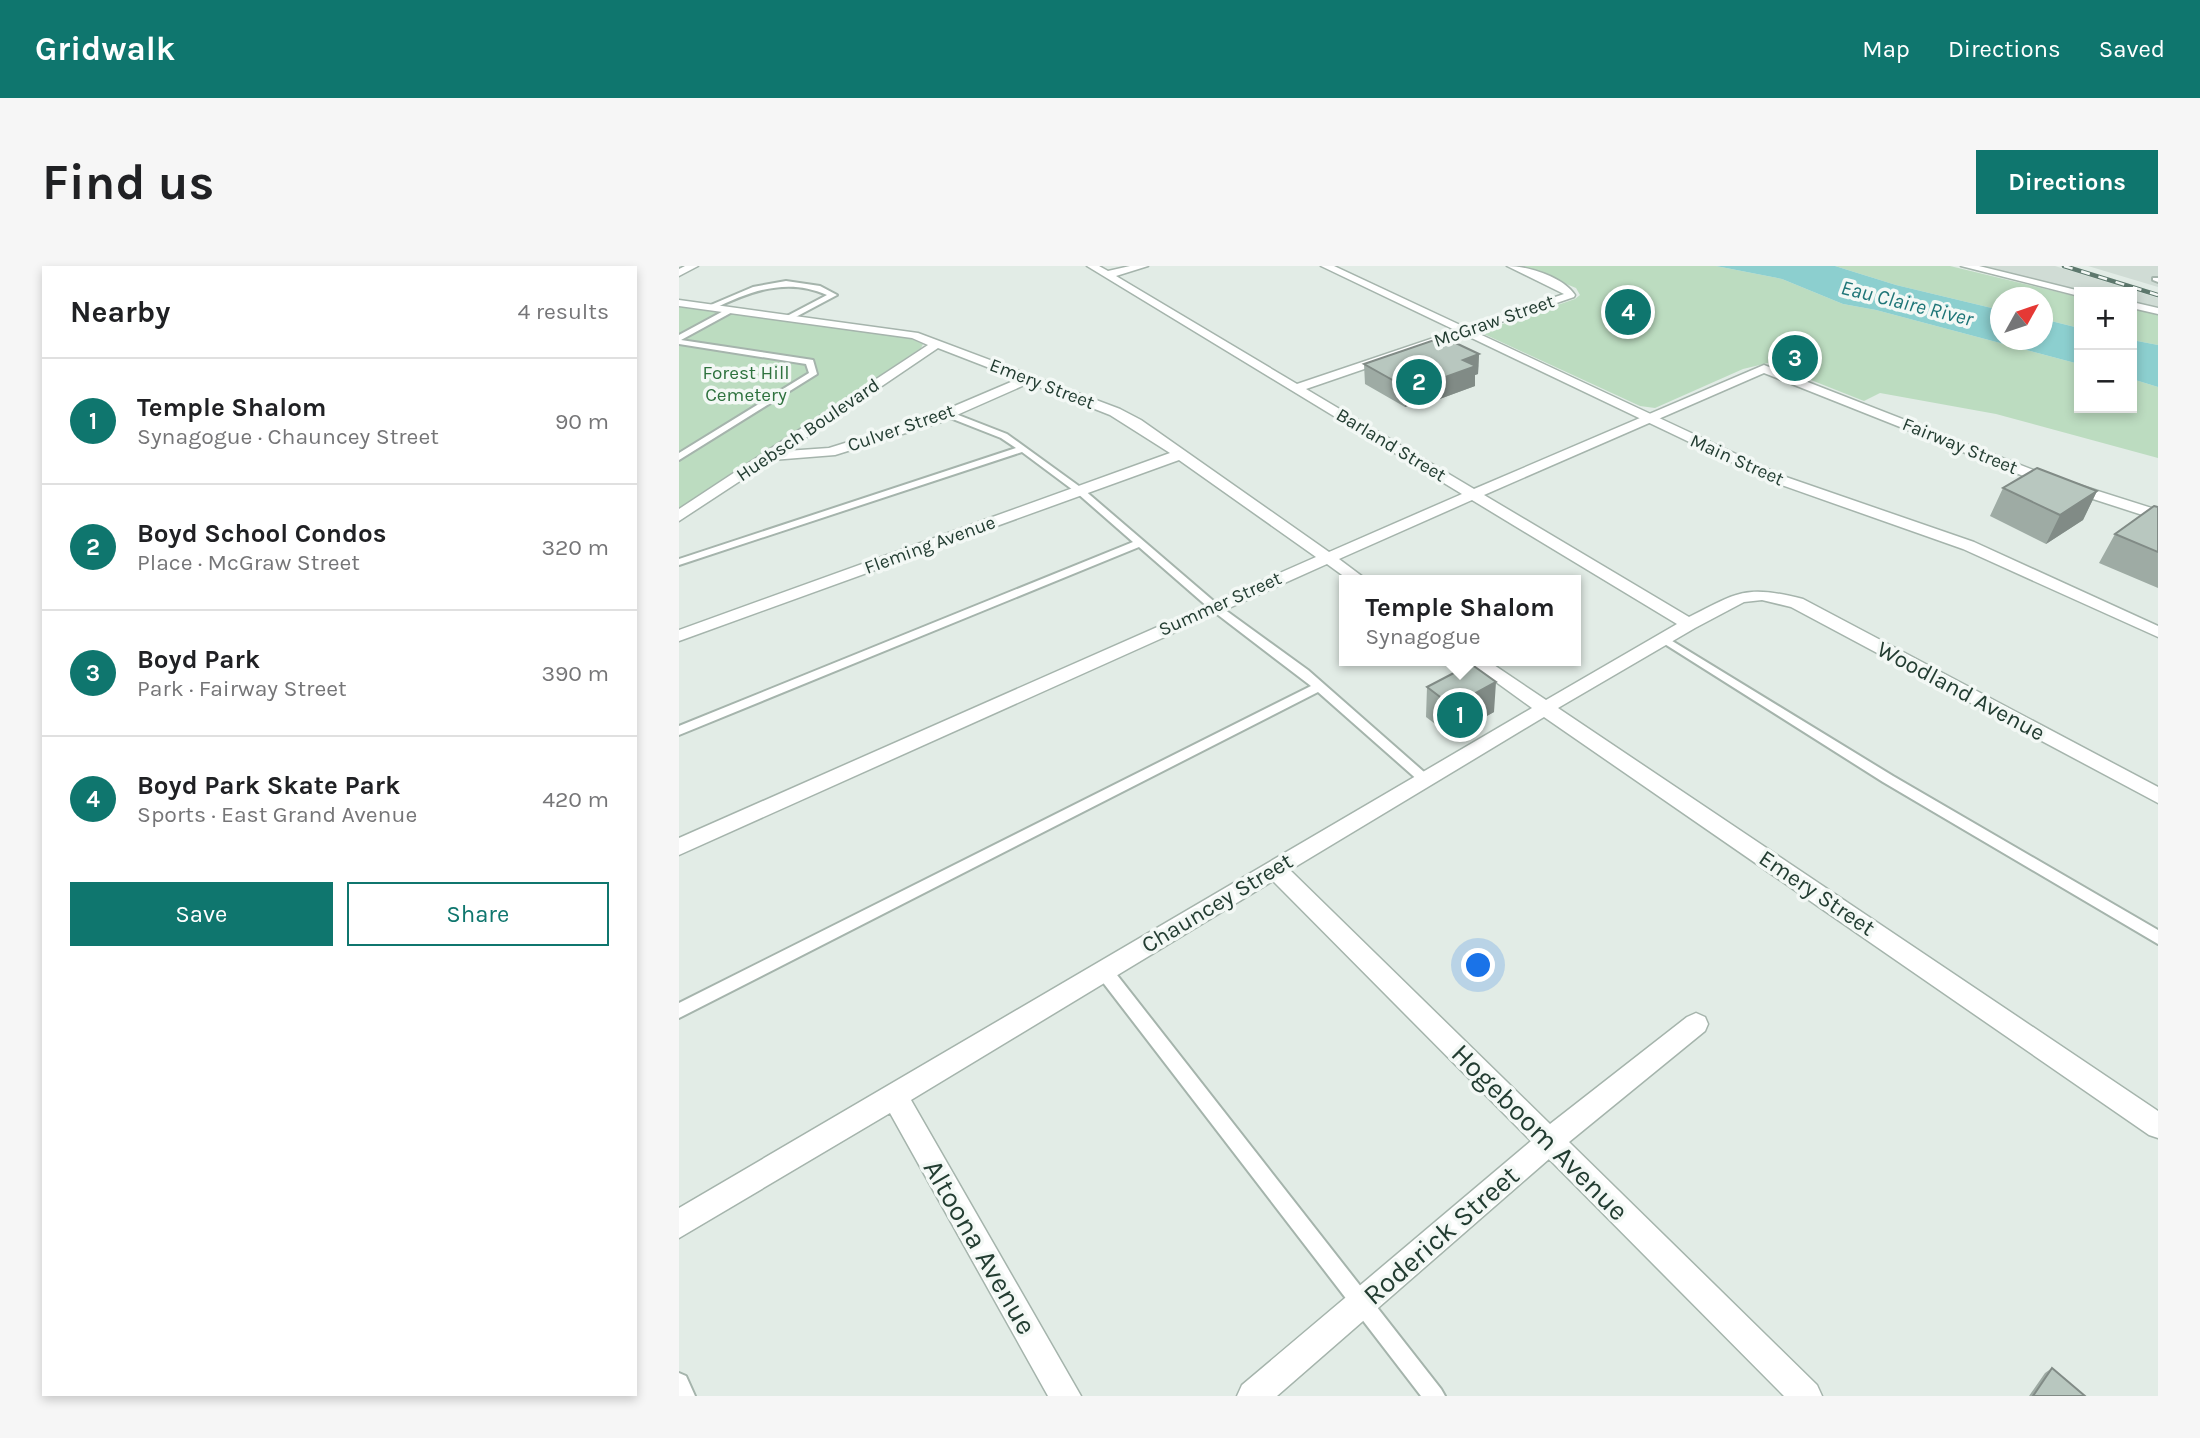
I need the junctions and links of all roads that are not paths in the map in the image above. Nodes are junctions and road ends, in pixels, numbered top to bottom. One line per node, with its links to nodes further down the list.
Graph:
1 (693, 266): 7 (street)
2 (1092, 266): 8 (street, Barland Street)
3 (1143, 266): 8 (street)
4 (1326, 266): 16 (street, Main Street)
5 (1512, 266): 16 (street, McGraw Street)
6 (1966, 266): 9 (street)
7 (679, 273)
8 (1106, 275): 21 (street, Barland Street)
9 (2074, 292)
10 (679, 303): 12 (street, Emery Street)
11 (2137, 306): 14 (street)
12 (710, 307): 13 (street, Emery Street); 15 (lane)
13 (732, 310): 15 (street, Emery Street); 17 (lane)
14 (2158, 311)
15 (790, 318): 18 (street, Emery Street)
16 (1462, 332): 21 (street, McGraw Street); 23 (street, Main Street)
17 (679, 340): 27 (lane)
18 (937, 344): 20 (street, Emery Street); 26 (street, Huebsch Boulevard)
19 (1764, 369): 23 (street, Summer Street); 30 (street, Fairway Street)
20 (1028, 379): 22 (street, Culver Street); 25 (street, Emery Street)
21 (1296, 388): 29 (street, Barland Street)
22 (948, 414): 24 (lane); 26 (street, Culver Street)
23 (1646, 419): 29 (street, Summer Street); 39 (street, Main Street)
24 (1023, 449): 28 (lane); 34 (lane)
25 (1181, 454): 28 (street, Fleming Avenue); 33 (street, Emery Street)
26 (770, 456): 31 (street, Huebsch Boulevard)
27 (679, 457)
28 (1080, 491): 32 (lane); 40 (street, Fleming Avenue)
29 (1471, 493): 33 (street, Summer Street); 38 (street, Barland Street)
30 (2158, 515)
31 (679, 516)
32 (1140, 543): 37 (lane); 45 (lane)
33 (1327, 558): 35 (street, Emery Street); 37 (street, Summer Street)
34 (679, 562)
35 (1352, 575)
36 (1762, 594): 38 (street, Chauncey Street); 47 (street, Woodland Avenue)
37 (1213, 606): 43 (lane); 48 (street, Summer Street)
38 (1689, 624): 41 (street, Chauncey Street)
39 (2158, 632)
40 (679, 636)
41 (1664, 639): 44 (street, Chauncey Street); 50 (lane)
42 (1483, 666): 44 (street, Emery Street)
43 (1319, 687): 46 (lane); 52 (lane)
44 (1545, 708): 46 (street, Chauncey Street); 55 (street, Emery Street)
45 (679, 731)
46 (1425, 779): 49 (street, Chauncey Street)
47 (2158, 796)
48 (679, 847)
49 (1274, 868): 51 (street, Chauncey Street); 56 (street, Hogeboom Avenue)
50 (2158, 938)
51 (1104, 971): 54 (street, Chauncey Street); 58 (lane)
52 (679, 1011)
53 (1696, 1024): 56 (street, Roderick Street)
54 (895, 1097): 57 (street, Chauncey Street); 61 (street, Altoona Avenue)
55 (2158, 1126)
56 (1551, 1141): 58 (street, Roderick Street); 64 (street, Hogeboom Avenue)
57 (679, 1224)
58 (1362, 1303): 62 (street, Roderick Street); 63 (lane)
59 (679, 1383): 60 (lane)
60 (684, 1396)
61 (1065, 1396)
62 (1253, 1396)
63 (1434, 1396)
64 (1806, 1396)

